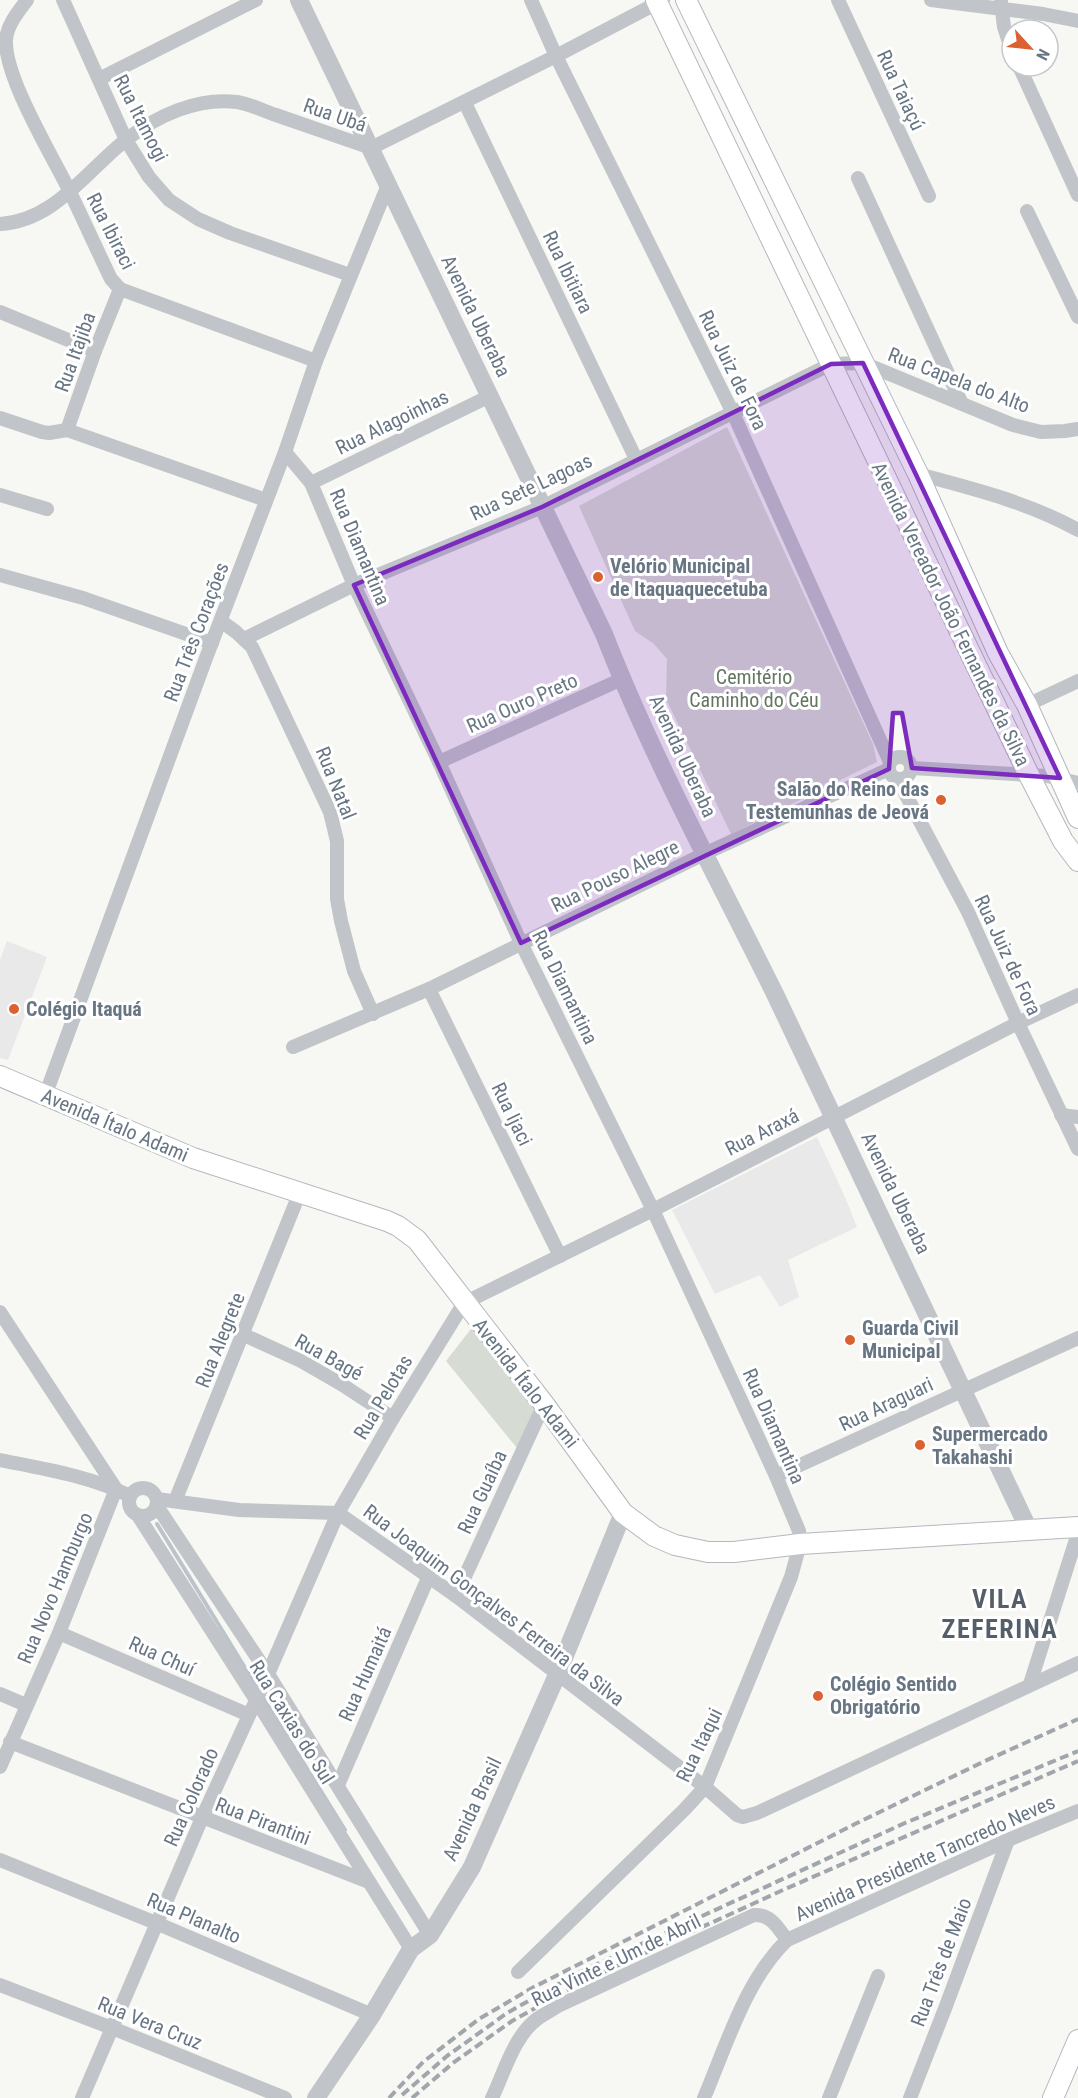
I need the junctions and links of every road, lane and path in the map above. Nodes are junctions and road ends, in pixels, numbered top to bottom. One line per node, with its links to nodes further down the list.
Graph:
1 (27, 0): 20 (street, Rua Ibiraci)
2 (63, 0): 14 (street, Rua Itamogi)
3 (256, 0): 14 (street)
4 (299, 0): 17 (street, Avenida Uberaba)
5 (531, 0): 12 (street, Rua Juiz de Fora)
6 (686, 0): 25 (main road, Avenida Vereador João Fernandes da Silva)
7 (838, 0): 22 (street, Rua Taiaçú)
8 (931, 0): 10 (street)
9 (659, 1): 12 (street, Rua Ubá); 26 (main road, Avenida Vereador João Fernandes da Silva)
10 (1001, 4): 11 (street)
11 (1078, 21)
12 (556, 56): 15 (street, Rua Ubá); 37 (street, Rua Juiz de Fora)
13 (1024, 78): 21 (street)
14 (99, 79): 16 (street, Rua Itamogi)
15 (465, 102): 17 (street, Rua Ubá); 42 (street, Rua Ibitiara)
16 (126, 140): 17 (street, Rua Ubá); 20 (street, Rua Ubá); 27 (street, Rua Itamogi)
17 (371, 148): 19 (street, Avenida Uberaba)
18 (858, 177): 36 (street)
19 (388, 185): 27 (street, Rua Três Corações); 35 (street, Avenida Uberaba)
20 (70, 192): 24 (street, Rua Ubá); 28 (street, Rua Ibiraci)
21 (1078, 195)
22 (929, 196)
23 (1027, 211): 30 (street)
24 (0, 224)
25 (807, 248): 26 (main road); 33 (main road, Avenida Vereador João Fernandes da Silva)
26 (781, 261): 34 (main road, Avenida Vereador João Fernandes da Silva)
27 (350, 275): 32 (street, Rua Três Corações)
28 (120, 289): 31 (street, Rua Itajiba); 32 (street, Rua Ibiraci)
29 (0, 312): 31 (street)
30 (1078, 316)
31 (95, 351): 40 (street, Rua Itajiba)
32 (316, 361): 41 (street, Rua Três Corações)
33 (863, 363): 34 (street); 36 (street, Rua Capela do Alto); 43 (main road, Avenida Vereador João Fernandes da Silva)
34 (831, 364): 37 (street, Rua Sete Lagoas); 61 (main road, Avenida Vereador João Fernandes da Silva)
35 (490, 396): 44 (street, Rua Alagoinhas); 47 (street, Avenida Uberaba)
36 (963, 404): 39 (street, Rua Capela do Alto)
37 (733, 412): 42 (street, Rua Sete Lagoas); 59 (street, Rua Juiz de Fora)
38 (0, 418): 40 (street)
39 (1078, 429)
40 (67, 430): 46 (street)
41 (285, 452): 44 (street, Rua Diamantina); 46 (street, Rua Três Corações)
42 (636, 459): 47 (street, Rua Sete Lagoas)
43 (918, 474): 49 (street); 57 (main road, Avenida Vereador João Fernandes da Silva)
44 (311, 483): 51 (street, Rua Diamantina)
45 (0, 495): 48 (street)
46 (266, 500): 52 (street, Rua Três Corações)
47 (542, 507): 51 (street, Rua Sete Lagoas); 55 (street, Avenida Uberaba)
48 (46, 509)
49 (1078, 530)
50 (0, 575): 54 (street)
51 (354, 585): 53 (street, Rua Sete Lagoas); 58 (street, Rua Diamantina)
52 (221, 621): 53 (street, Rua Natal); 54 (street, Rua Três Corações)
53 (244, 639): 70 (street, Rua Natal)
54 (212, 642): 74 (street, Rua Três Corações)
55 (622, 679): 58 (street, Rua Ouro Preto); 65 (street, Avenida Uberaba)
56 (1078, 681): 57 (street)
57 (1027, 705): 63 (main road, Avenida Vereador João Fernandes da Silva)
58 (439, 762): 67 (street, Rua Diamantina)
59 (890, 766): 60 (street); 62 (street); 65 (street, Rua Pouso Alegre)
60 (912, 768): 61 (street); 62 (street)
61 (1029, 775): 63 (street); 66 (main road, Avenida Vereador João Fernandes da Silva)
62 (898, 780): 71 (street, Rua Juiz de Fora)
63 (1069, 780): 64 (main road, Avenida Vereador João Fernandes da Silva)
64 (1078, 818)
65 (704, 854): 67 (street, Rua Pouso Alegre); 76 (street, Avenida Uberaba)
66 (1078, 861)
67 (522, 943): 68 (street, Rua Pouso Alegre); 80 (street, Rua Diamantina)
68 (429, 989): 70 (street, Rua Pouso Alegre); 81 (street, Rua Ijaci)
69 (1078, 995): 71 (street, Rua Araxá)
70 (373, 1014): 72 (street, Rua Pouso Alegre)
71 (1018, 1023): 75 (street, Rua Juiz de Fora); 76 (street, Rua Araxá)
72 (293, 1047)
73 (0, 1076): 74 (main road, Avenida Ítalo Adami)
74 (45, 1096): 79 (main road, Avenida Ítalo Adami)
75 (1061, 1115): 77 (street); 78 (street, Rua Juiz de Fora)
76 (834, 1116): 80 (street, Rua Araxá); 86 (street, Avenida Uberaba)
77 (1078, 1117)
78 (1078, 1149)
79 (300, 1192): 82 (main road, Avenida Ítalo Adami); 84 (street, Rua Alegrete)
80 (653, 1210): 81 (street, Rua Araxá); 90 (street, Rua Diamantina)
81 (560, 1256): 82 (street, Rua Araxá)
82 (464, 1303): 87 (main road, Avenida Ítalo Adami); 88 (street, Rua Pelotas)
83 (0, 1312): 91 (street)
84 (244, 1335): 88 (street, Rua Bagé); 93 (street, Rua Alegrete)
85 (1078, 1338): 86 (street, Rua Araguari)
86 (963, 1390): 90 (street, Rua Araguari); 99 (street, Avenida Uberaba)
87 (544, 1404): 96 (main road, Avenida Ítalo Adami); 103 (street, Rua Guaíba)
88 (393, 1418): 95 (street, Rua Pelotas)
89 (0, 1460): 91 (street)
90 (776, 1476): 101 (street, Rua Diamantina)
91 (116, 1489): 92 (street); 104 (street, Rua Novo Hamburgo)
92 (130, 1496): 94 (street); 97 (street)
93 (175, 1501): 94 (street, Rua Joaquim Gonçalves Ferreira da Silva); 95 (street, Rua Joaquim Gonçalves Ferreira da Silva)
94 (157, 1503): 97 (street); 107 (street, Rua Caxias do Sul)
95 (338, 1513): 102 (street, Rua Joaquim Gonçalves Ferreira da Silva); 107 (street, Rua Colorado)
96 (623, 1513): 101 (main road, Avenida Ítalo Adami); 106 (street, Avenida Brasil)
97 (139, 1516): 110 (street, Rua Caxias do Sul)
98 (1078, 1527): 99 (main road, Avenida Ítalo Adami)
99 (1029, 1530): 101 (main road, Avenida Ítalo Adami)
100 (1078, 1533): 108 (street)
101 (800, 1544): 116 (street, Rua Itaqui)
102 (428, 1578): 103 (street, Rua Joaquim Gonçalves Ferreira da Silva); 115 (street, Rua Humaitá)
103 (456, 1596): 106 (street, Rua Joaquim Gonçalves Ferreira da Silva)
104 (59, 1633): 111 (street, Rua Novo Hamburgo); 112 (street, Rua Chuí)
105 (1078, 1663): 108 (street)
106 (556, 1675): 116 (street, Rua Joaquim Gonçalves Ferreira da Silva); 123 (street, Avenida Brasil)
107 (267, 1676): 110 (street, Rua Colorado); 115 (street, Rua Caxias do Sul)
108 (1030, 1684): 116 (street, Rua Joaquim Gonçalves Ferreira da Silva)
109 (0, 1694): 111 (street)
110 (257, 1698): 112 (street, Rua Colorado); 121 (street, Rua Caxias do Sul)
111 (26, 1705): 113 (street, Rua Novo Hamburgo)
112 (249, 1716): 118 (street, Rua Colorado)
113 (10, 1742): 114 (street, Rua Novo Hamburgo); 118 (street, Rua Pirantini)
114 (0, 1767)
115 (338, 1785): 123 (street, Rua Caxias do Sul)
116 (705, 1787): 126 (street, Rua Itaqui)
117 (1078, 1811): 119 (street, Avenida Presidente Tancredo Neves)
118 (202, 1818): 121 (street, Rua Pirantini); 122 (street, Rua Colorado)
119 (1008, 1840): 124 (street, Avenida Presidente Tancredo Neves); 138 (street, Rua Três de Maio)
120 (0, 1860): 122 (street, Rua Planalto)
121 (369, 1882): 125 (street, Rua Caxias do Sul)
122 (156, 1923): 129 (street, Rua Planalto); 130 (street, Rua Colorado)
123 (430, 1935): 125 (street, Avenida Brasil)
124 (788, 1940): 135 (street, Rua Vinte e Um de Abril); 136 (street)
125 (411, 1949): 129 (street, Avenida Brasil)
126 (518, 1972)
127 (878, 1976): 137 (street)
128 (0, 1985): 130 (street, Rua Vera Cruz)
129 (372, 2015): 134 (street, Avenida Brasil)
130 (112, 2028): 132 (street, Rua Colorado); 133 (street, Rua Vera Cruz)
131 (1078, 2040): 139 (main road)
132 (82, 2098)
133 (285, 2098)
134 (316, 2098)
135 (492, 2098)
136 (704, 2098)
137 (829, 2098)
138 (910, 2098)
139 (1053, 2098)

